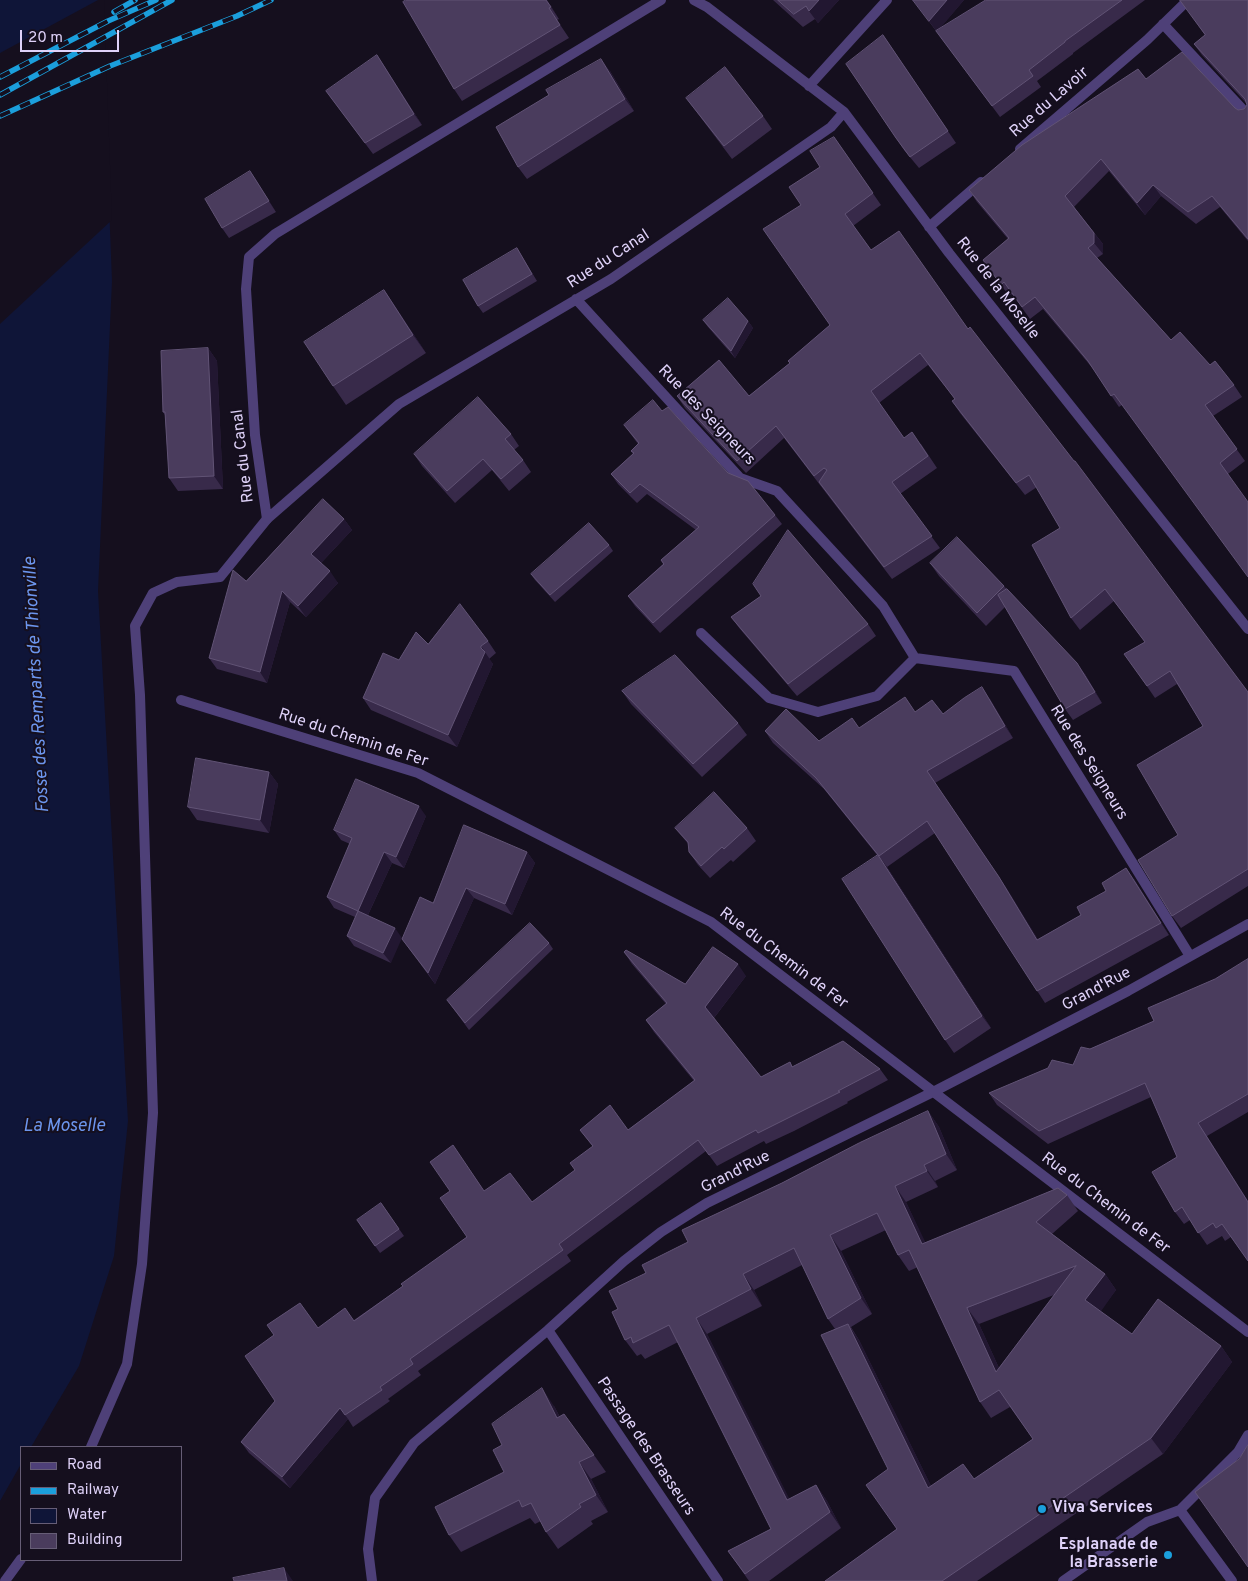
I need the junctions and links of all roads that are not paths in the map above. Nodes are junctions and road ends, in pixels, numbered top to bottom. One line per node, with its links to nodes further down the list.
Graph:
1 (661, 0): 13 (street, Rue du Canal)
2 (694, 0): 6 (street, Rue de la Moselle)
3 (887, 0): 6 (street)
4 (1188, 0): 5 (street, Rue du Lavoir)
5 (1163, 24): 8 (street); 9 (street, Rue du Lavoir)
6 (809, 86): 7 (street, Rue de la Moselle)
7 (844, 112): 11 (street, Rue de la Moselle); 12 (street, Rue du Canal)
8 (1248, 115)
9 (1013, 155)
10 (990, 174): 11 (street)
11 (929, 227): 14 (street, Rue de la Moselle)
12 (576, 300): 13 (street, Rue du Canal); 16 (street, Rue des Seigneurs)
13 (267, 519): 24 (street)
14 (1248, 629)
15 (701, 633): 16 (street)
16 (915, 658): 19 (street, Rue des Seigneurs)
17 (180, 700): 20 (street, Rue du Chemin de Fer)
18 (1248, 924): 19 (street, Grand'Rue)
19 (1190, 956): 20 (street, Grand'Rue)
20 (932, 1092): 21 (street, Grand'Rue); 22 (street, Rue du Chemin de Fer)
21 (548, 1330): 28 (street, Grand'Rue); 29 (street, Passage des Brasseurs)
22 (1248, 1332)
23 (1248, 1435): 25 (street)
24 (91, 1446)
25 (1180, 1510): 30 (street); 31 (street)
26 (20, 1560): 27 (street)
27 (5, 1581)
28 (372, 1581)
29 (718, 1581)
30 (1063, 1581)
31 (1232, 1581)

